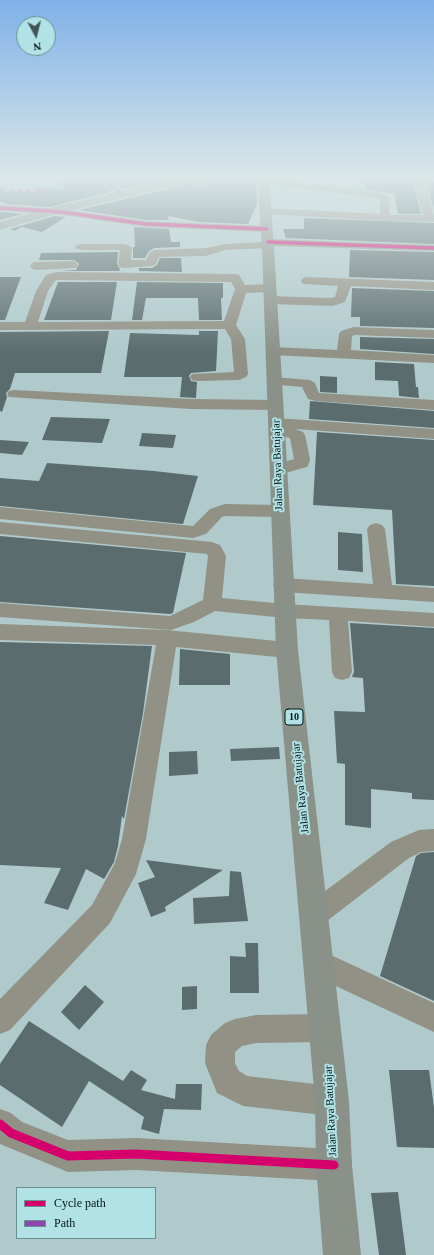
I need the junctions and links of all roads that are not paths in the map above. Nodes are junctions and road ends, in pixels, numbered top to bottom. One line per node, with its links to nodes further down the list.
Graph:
1 (267, 235): 16 (highway, Jalan Raya Batujajar / 10)
2 (265, 236): 9 (street)
3 (269, 236): 7 (street)
4 (274, 236): 6 (street)
5 (81, 247): 9 (street)
6 (434, 248)
7 (309, 249)
8 (110, 264): 9 (street)
9 (125, 264)
10 (88, 265): 11 (street)
11 (36, 266)
12 (307, 281): 13 (street)
13 (345, 282): 14 (street); 16 (street)
14 (434, 286)
15 (241, 289): 16 (street); 17 (street); 18 (street)
16 (270, 294): 21 (highway, Jalan Raya Batujajar / 10)
17 (31, 325): 18 (street); 19 (street)
18 (229, 325): 24 (street)
19 (0, 326)
20 (434, 334): 22 (street)
21 (273, 351): 22 (street); 25 (highway, Jalan Raya Batujajar / 10)
22 (342, 354): 23 (street)
23 (434, 359)
24 (197, 377)
25 (274, 381): 27 (street); 28 (highway, Jalan Raya Batujajar / 10)
26 (14, 394): 28 (street)
27 (434, 405)
28 (276, 420): 29 (street); 30 (highway, Jalan Raya Batujajar / 10)
29 (434, 434)
30 (279, 511): 31 (street); 34 (highway, Jalan Raya Batujajar / 10)
31 (0, 513)
32 (0, 528): 37 (street)
33 (376, 529): 35 (street)
34 (283, 585): 35 (street); 39 (highway, Jalan Raya Batujajar / 10)
35 (383, 592): 36 (street)
36 (434, 595)
37 (212, 604): 38 (street); 39 (street)
38 (0, 610)
39 (285, 611): 40 (street); 44 (highway, Jalan Raya Batujajar / 10)
40 (338, 614): 41 (street); 45 (street)
41 (434, 620)
42 (0, 632): 43 (street)
43 (167, 638): 44 (street); 50 (street)
44 (287, 650): 47 (highway, Jalan Raya Batujajar / 10)
45 (342, 672)
46 (434, 840): 47 (street)
47 (314, 915): 48 (highway, Jalan Raya Batujajar / 10)
48 (318, 963): 49 (street); 51 (highway, Jalan Raya Batujajar / 10)
49 (434, 1018)
50 (0, 1020)
51 (325, 1028): 52 (highway, Jalan Raya Batujajar / 10); 52 (street)
52 (332, 1101): 54 (highway, Jalan Raya Batujajar / 10)
53 (0, 1124): 54 (street)
54 (334, 1165): 55 (highway, Jalan Raya Batujajar / 10)
55 (342, 1255)

